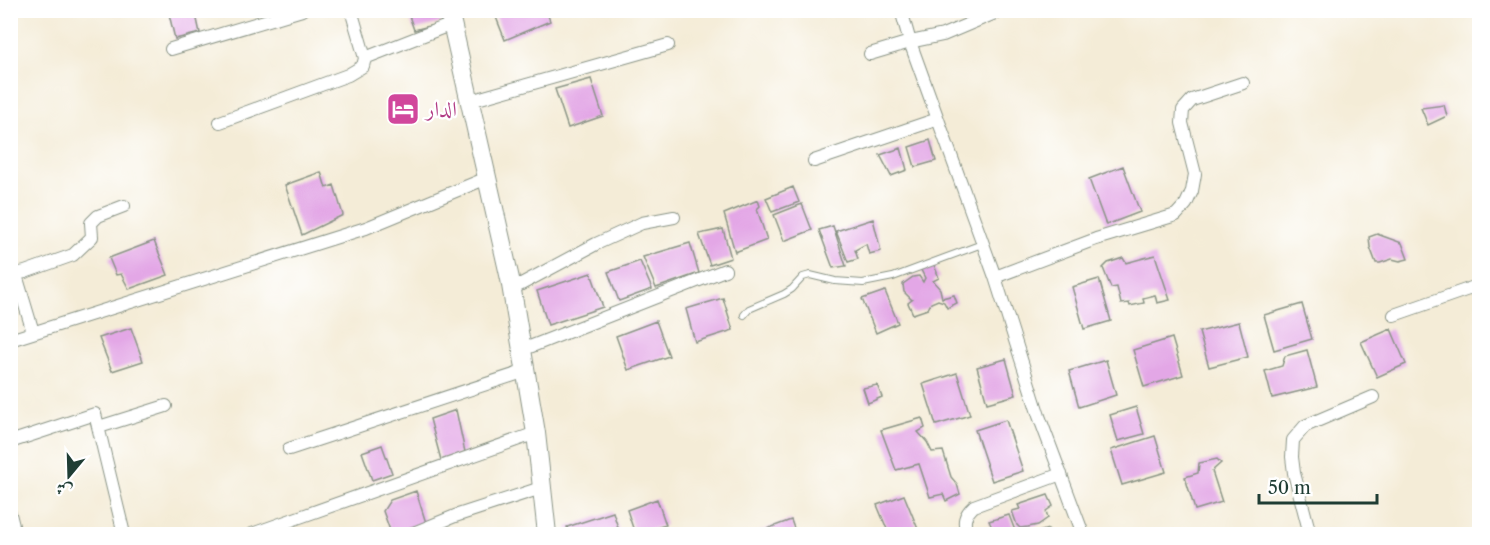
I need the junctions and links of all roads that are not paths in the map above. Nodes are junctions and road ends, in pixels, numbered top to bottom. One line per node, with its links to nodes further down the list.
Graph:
1 (302, 10): 8 (street)
2 (351, 10): 10 (street)
3 (901, 10): 6 (street)
4 (1002, 10): 6 (street)
5 (450, 17): 10 (street); 12 (street)
6 (910, 42): 9 (street); 13 (street)
7 (668, 45): 12 (street)
8 (171, 49)
9 (870, 54)
10 (365, 58): 14 (street)
11 (1243, 83): 22 (street)
12 (470, 101): 16 (street)
13 (938, 119): 15 (street); 19 (street)
14 (220, 122)
15 (814, 162)
16 (487, 178): 24 (street); 27 (street)
17 (124, 206): 21 (street)
18 (674, 217): 24 (street)
19 (982, 243): 22 (street); 25 (lane)
20 (725, 270): 29 (street)
21 (13, 275): 27 (street)
22 (994, 277): 37 (street)
23 (1479, 285): 26 (street)
24 (512, 289): 29 (street)
25 (744, 315)
26 (1394, 315)
27 (33, 332): 28 (street)
28 (10, 339)
29 (522, 350): 30 (street)
30 (526, 371): 34 (street); 36 (street)
31 (1373, 397): 47 (street)
32 (166, 406): 33 (street)
33 (99, 427): 35 (street); 41 (street)
34 (536, 432): 38 (street); 42 (street)
35 (10, 442)
36 (289, 449)
37 (1060, 474): 45 (street); 46 (street)
38 (541, 488): 43 (street); 44 (street)
39 (10, 514): 40 (street)
40 (15, 534)
41 (124, 534)
42 (252, 534)
43 (411, 534)
44 (548, 534)
45 (967, 534)
46 (1083, 534)
47 (1310, 534)

